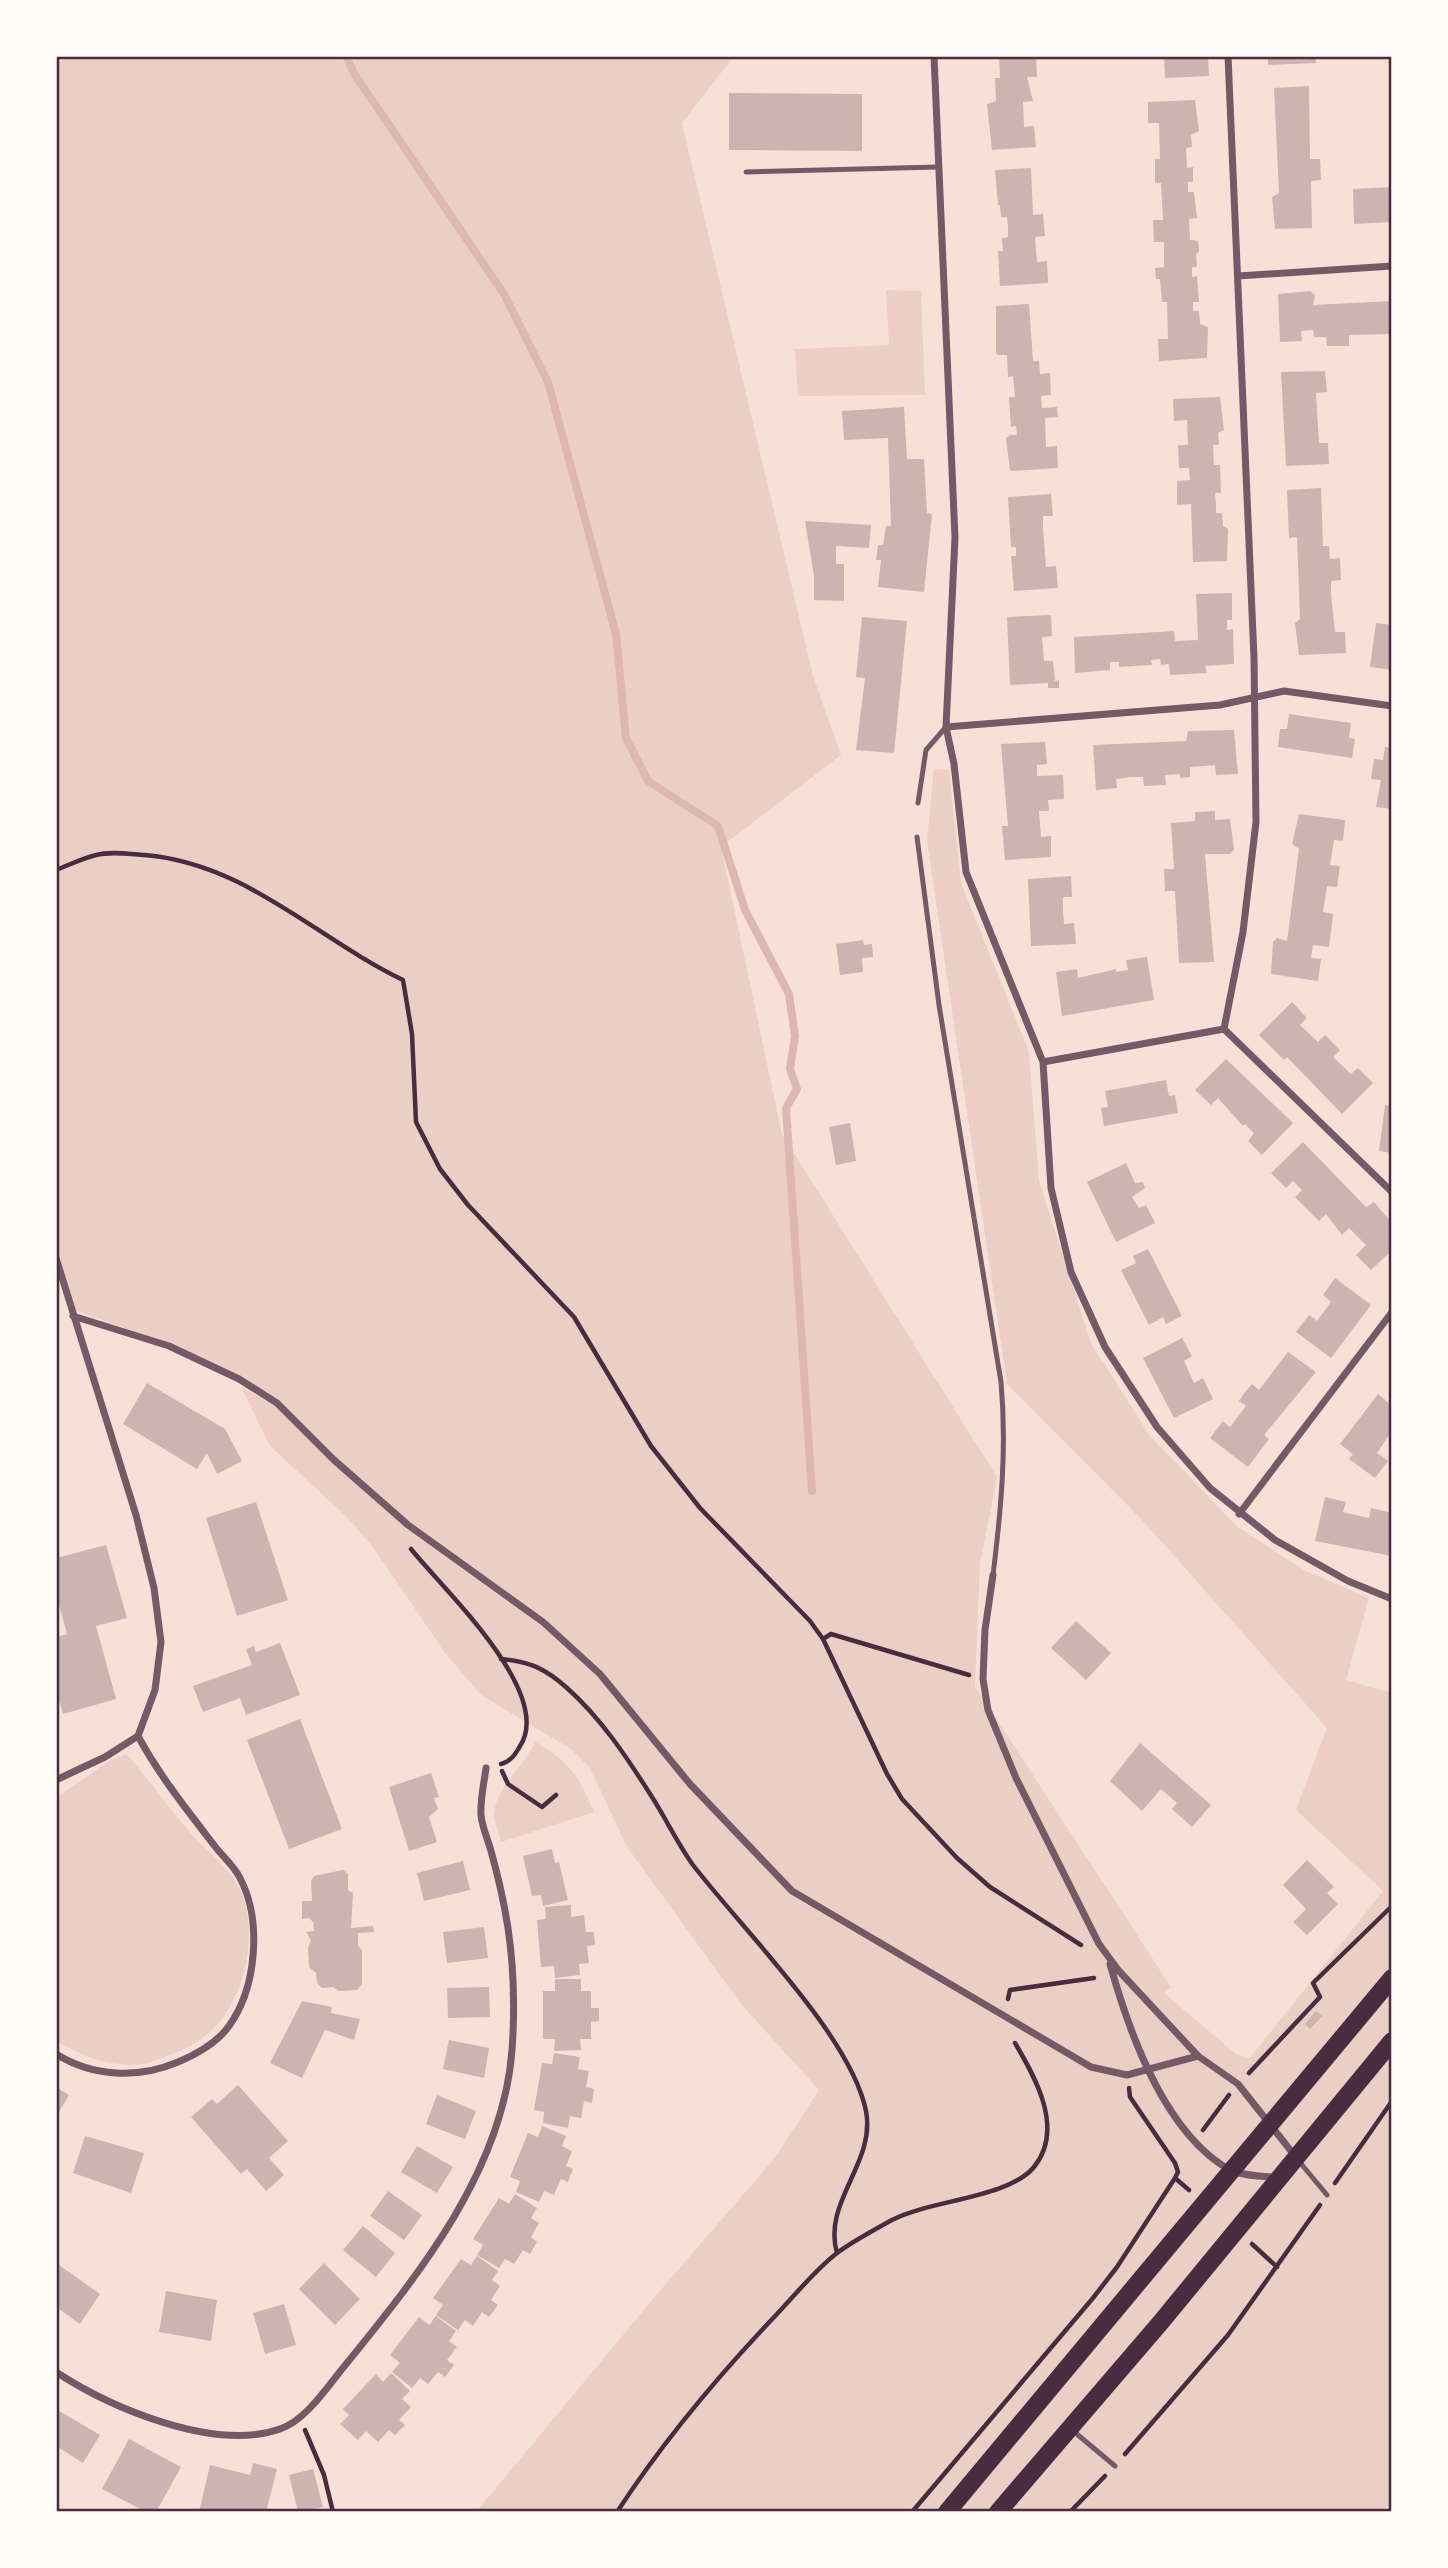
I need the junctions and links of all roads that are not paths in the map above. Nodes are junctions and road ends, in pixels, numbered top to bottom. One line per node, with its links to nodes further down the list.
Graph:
1 (934, 56): 3 (street)
2 (1228, 56): 6 (street)
3 (937, 167): 4 (lane); 9 (street)
4 (746, 172)
5 (1392, 266): 6 (street)
6 (1238, 276): 7 (street)
7 (1252, 698): 8 (street); 9 (street); 12 (street)
8 (1392, 706)
9 (946, 727): 10 (lane); 13 (street)
10 (918, 803)
11 (917, 837): 19 (lane)
12 (1224, 1029): 13 (street); 14 (street)
13 (1042, 1062): 18 (street)
14 (1392, 1192)
15 (56, 1258): 17 (street)
16 (1392, 1312): 18 (street)
17 (74, 1316): 21 (street); 29 (street)
18 (1239, 1514): 20 (street)
19 (993, 1575): 24 (street)
20 (1392, 1599)
21 (138, 1736): 23 (street); 27 (street)
22 (486, 1768): 35 (street)
23 (56, 1780)
24 (1109, 1959): 28 (street); 29 (street)
25 (1392, 1978): 30 (main road)
26 (1392, 2041): 31 (main road)
27 (56, 2053)
28 (1198, 2056): 29 (street); 30 (street)
29 (1147, 2069): 32 (street)
30 (1272, 2124): 31 (street); 32 (main road)
31 (1295, 2157): 33 (main road); 34 (lane)
32 (1231, 2171): 33 (street); 38 (main road)
33 (1278, 2178): 36 (main road)
34 (1327, 2195)
35 (56, 2372)
36 (1069, 2427): 37 (lane); 39 (main road)
37 (1115, 2466)
38 (947, 2512)
39 (998, 2512)

